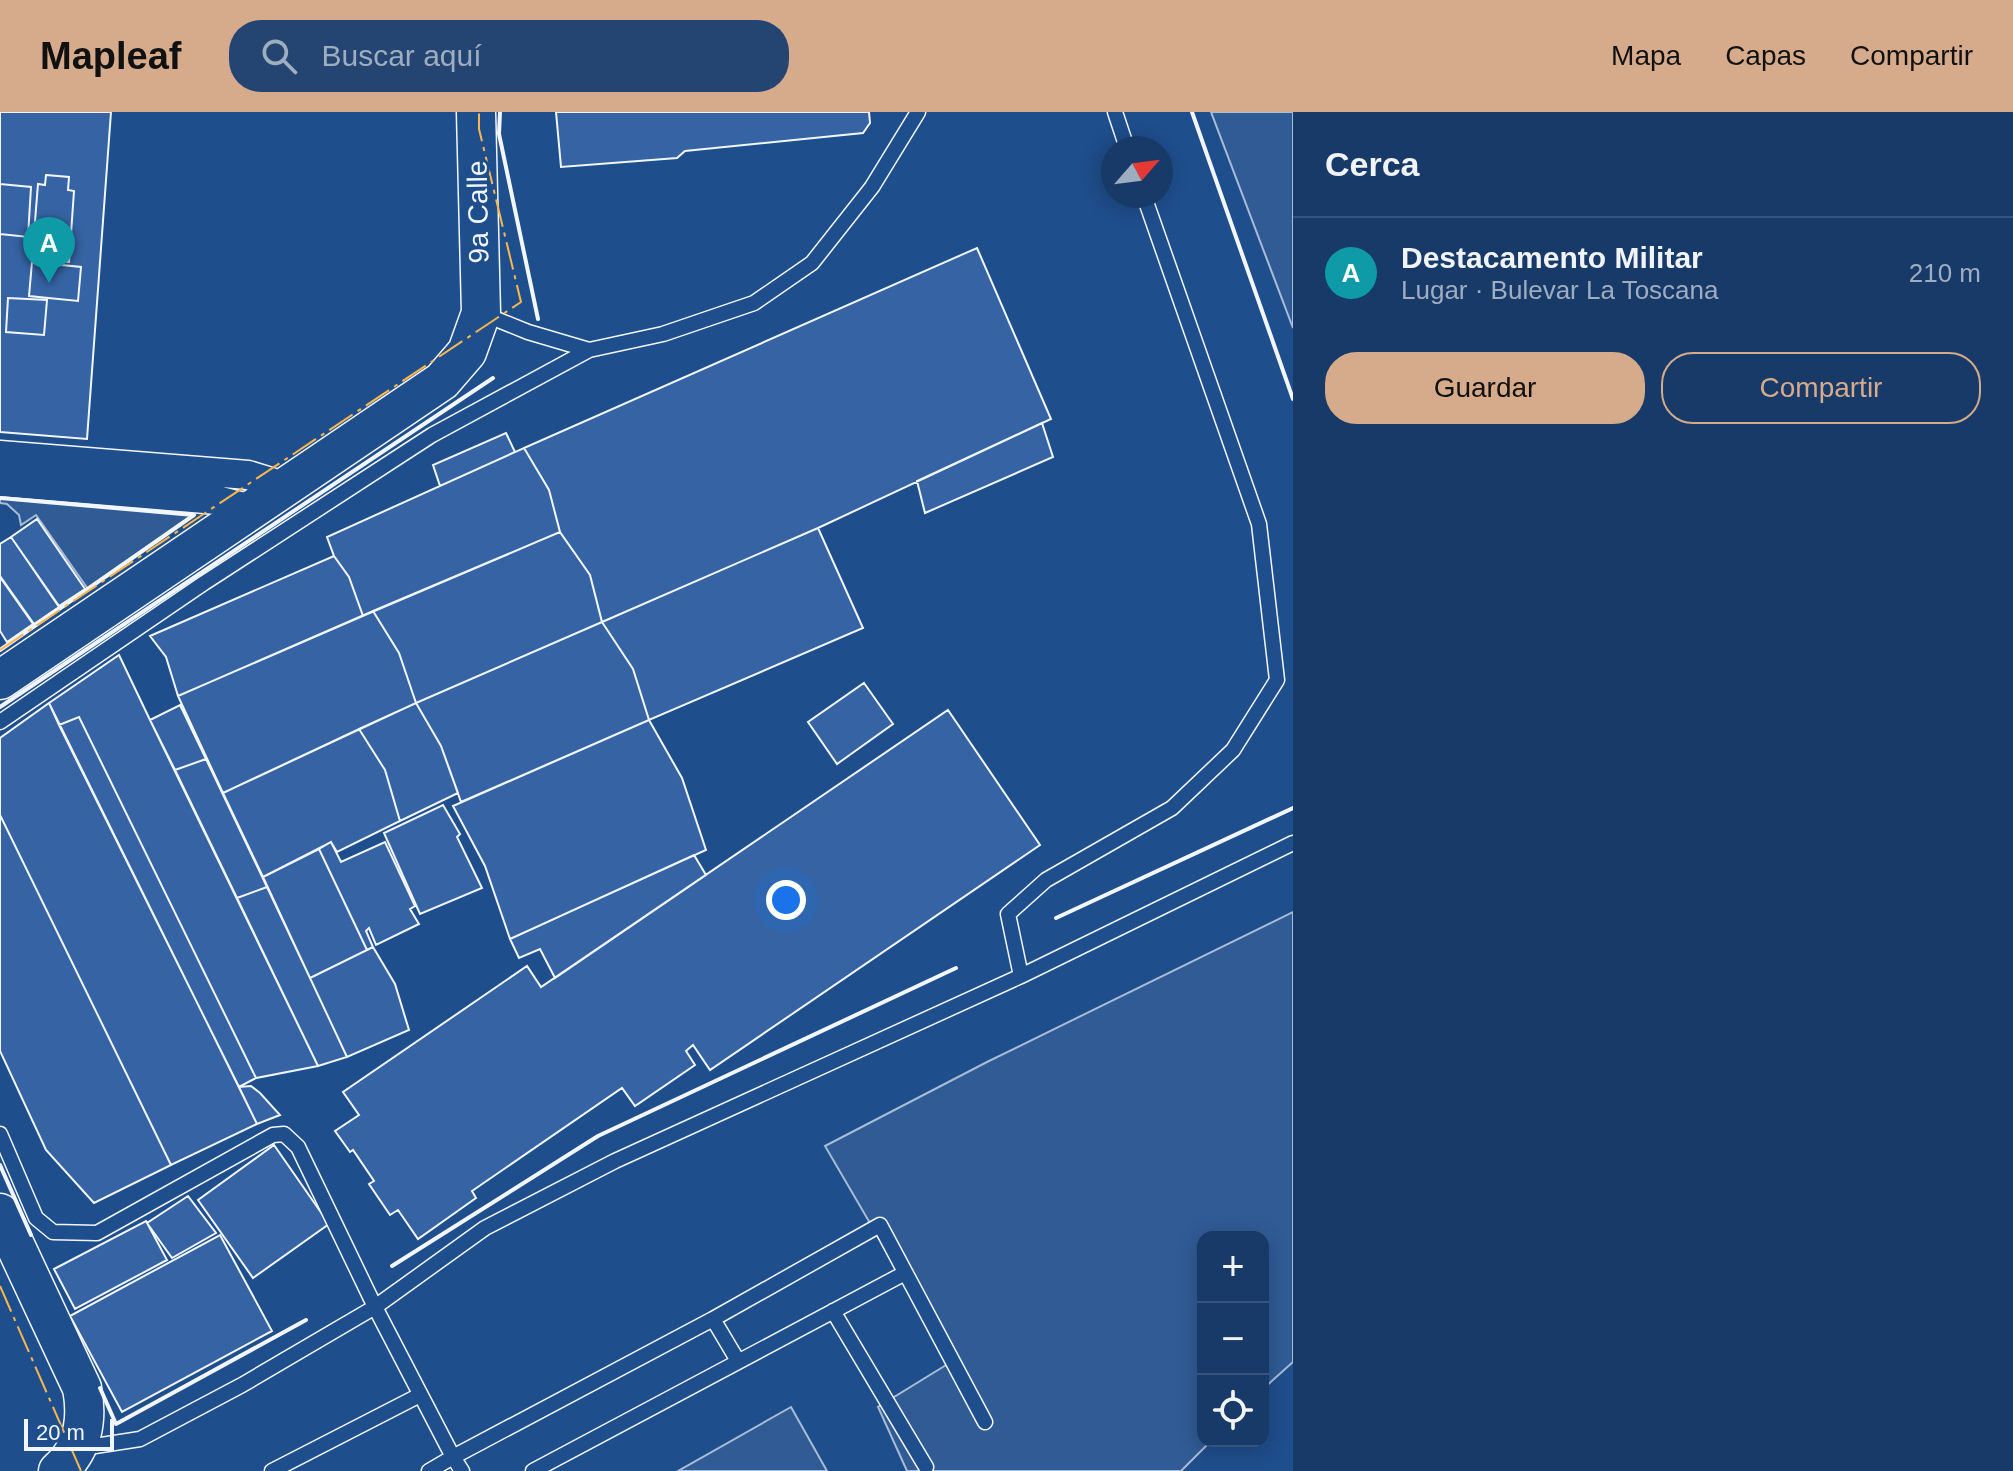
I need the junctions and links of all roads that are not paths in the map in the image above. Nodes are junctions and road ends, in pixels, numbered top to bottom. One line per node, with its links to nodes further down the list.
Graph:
1 (476, 112): 6 (main road, 9a Calle)
2 (918, 112): 7 (lane)
3 (1115, 112): 4 (lane)
4 (1123, 136)
5 (1148, 208): 15 (lane)
6 (481, 313): 7 (lane); 10 (main road)
7 (589, 350): 13 (lane)
8 (0, 455): 10 (street)
9 (0, 482): 11 (street)
10 (279, 490): 11 (main road)
11 (247, 512): 12 (main road)
12 (0, 680)
13 (0, 722)
14 (1293, 843): 15 (lane)
15 (1021, 976): 19 (lane)
16 (0, 1134): 19 (lane)
17 (0, 1213): 26 (main road)
18 (905, 1273): 20 (lane); 21 (lane); 24 (lane)
19 (375, 1307): 23 (lane); 26 (lane)
20 (833, 1311): 22 (lane); 27 (lane)
21 (713, 1319): 22 (lane); 25 (lane)
22 (738, 1361): 31 (lane)
23 (420, 1395): 25 (lane); 28 (lane)
24 (985, 1422)
25 (453, 1457): 29 (lane); 30 (lane)
26 (68, 1460)
27 (926, 1467)
28 (272, 1471)
29 (429, 1471)
30 (462, 1471)
31 (533, 1471)

